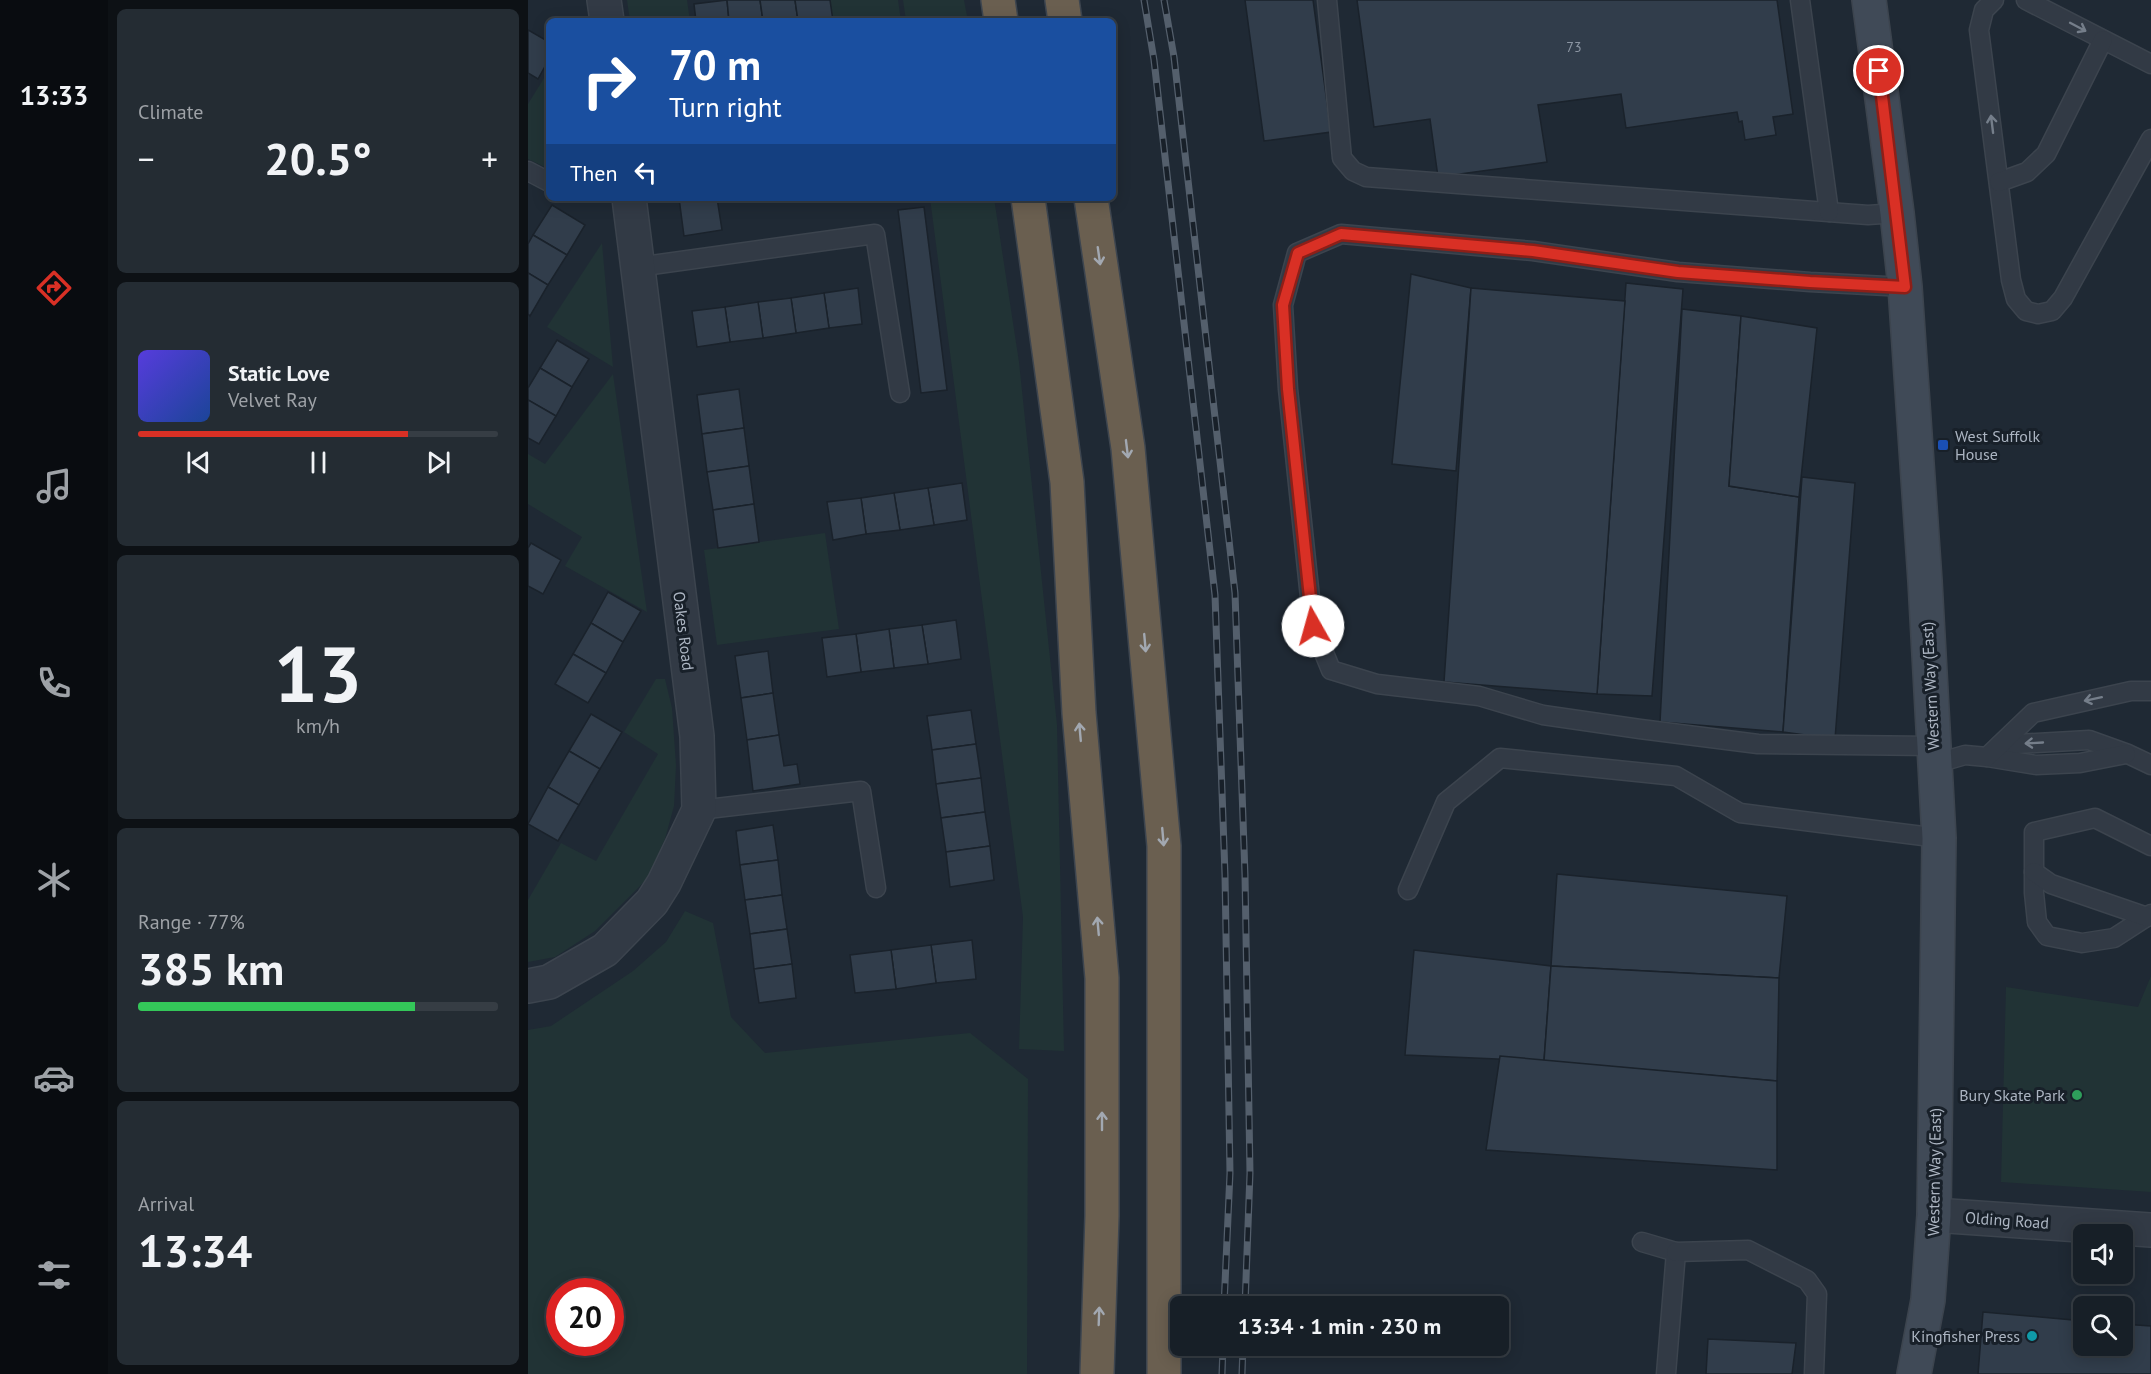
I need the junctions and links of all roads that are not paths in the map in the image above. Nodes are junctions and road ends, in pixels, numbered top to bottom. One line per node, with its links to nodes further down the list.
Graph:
1 (604, 0): 9 (street)
2 (998, 0): 10 (highway)
3 (1062, 0): 11 (highway)
4 (1327, 0): 21 (lane)
5 (1800, 0): 21 (lane)
6 (1869, 0): 22 (street, Western Way (East))
7 (1994, 0): 17 (lane, one-way to 7)
8 (2026, 0): 12 (lane, one-way to 12)
9 (607, 18)
10 (1001, 18)
11 (1065, 18)
12 (2103, 40): 13 (lane); 17 (lane)
13 (2151, 64)
14 (2151, 139): 17 (lane)
15 (528, 171): 16 (lane)
16 (546, 180)
17 (1999, 182)
18 (629, 201): 23 (street, Oakes Road)
19 (1028, 201): 42 (highway, one-way to 19)
20 (1091, 201): 43 (highway, one-way to 43)
21 (1829, 212): 22 (lane)
22 (1897, 213): 24 (street, Western Way (East))
23 (638, 267): 25 (lane); 30 (street, Oakes Road)
24 (1905, 287): 28 (street, Western Way (East)); 28 (lane)
25 (900, 393)
26 (2151, 691): 27 (lane, one-way to 27)
27 (1993, 751): 28 (lane); 29 (lane, one-way to 27)
28 (1934, 755): 31 (street, Western Way (East))
29 (2151, 765)
30 (699, 810): 34 (lane); 37 (street, Oakes Road)
31 (1939, 838): 35 (lane); 38 (street, Western Way (East))
32 (2151, 846): 33 (lane)
33 (2034, 872): 36 (lane); 36 (lane)
34 (876, 888)
35 (1408, 890)
36 (2149, 915)
37 (528, 986)
38 (1934, 1215): 39 (street, Olding Road); 46 (street, Western Way (East))
39 (2151, 1230)
40 (1642, 1242): 41 (lane)
41 (1676, 1252): 44 (lane); 45 (lane)
42 (1097, 1374)
43 (1164, 1374)
44 (1666, 1374)
45 (1814, 1374)
46 (1914, 1374)

